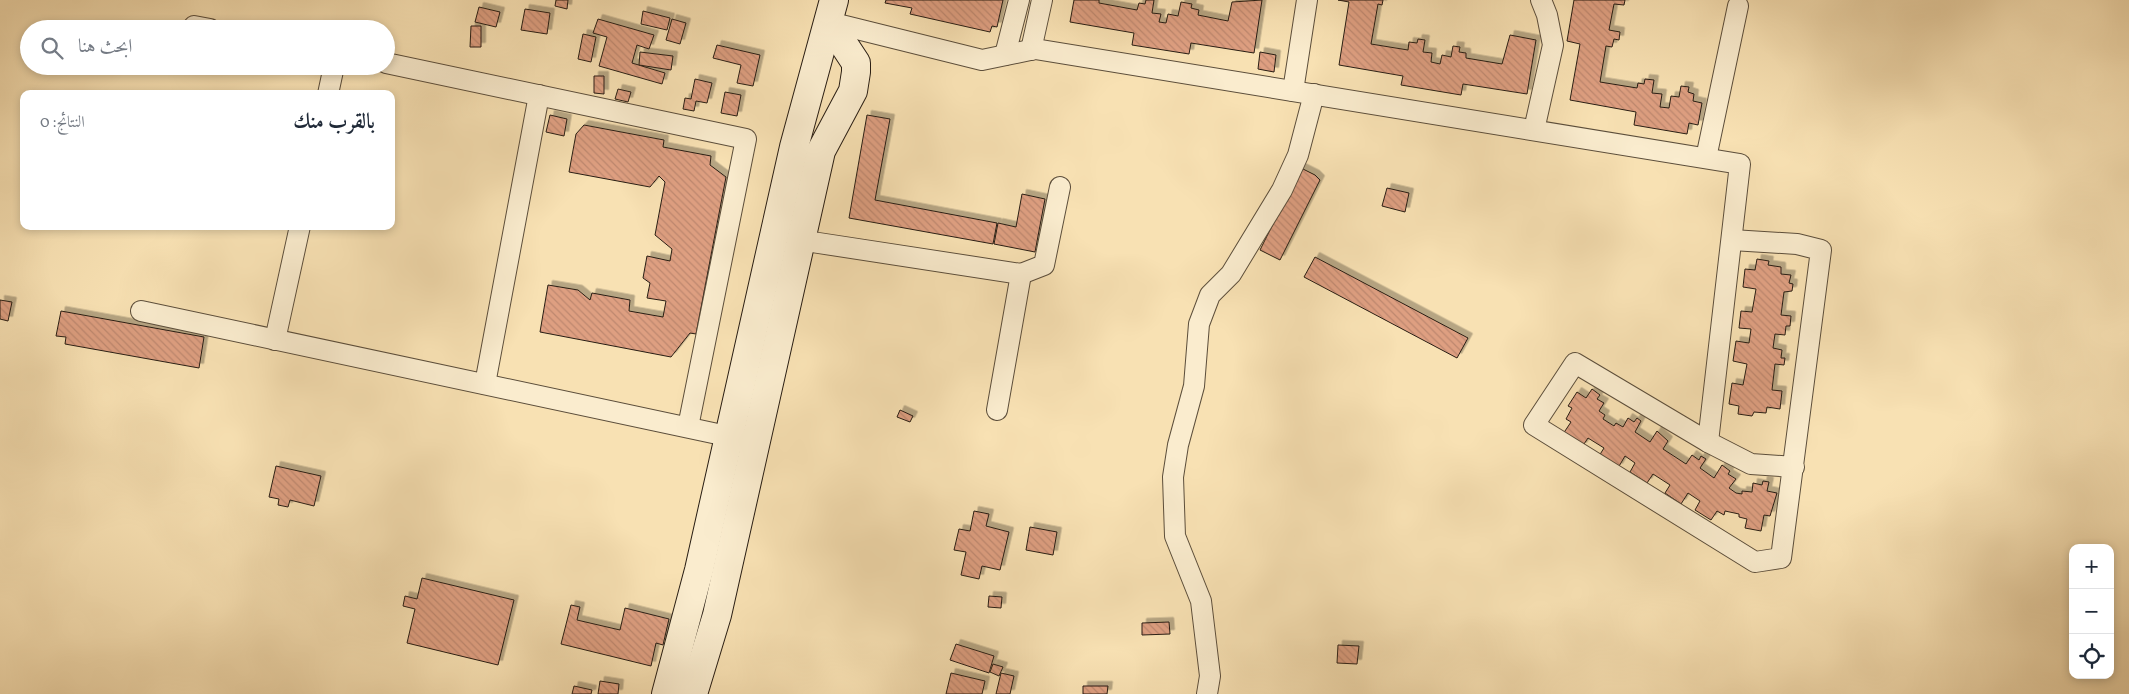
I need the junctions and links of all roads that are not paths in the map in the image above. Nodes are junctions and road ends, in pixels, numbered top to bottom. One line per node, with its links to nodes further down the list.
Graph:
1 (1019, 0): 8 (street)
2 (1042, 0): 7 (street)
3 (1307, 0): 12 (street)
4 (1541, 0): 15 (street)
5 (1738, 6): 16 (street)
6 (831, 11): 8 (street); 19 (street); 27 (street)
7 (1031, 50): 8 (street); 12 (street)
8 (1005, 55)
9 (395, 64): 14 (street)
10 (332, 75): 11 (street)
11 (329, 90)
12 (1293, 91): 13 (street)
13 (1314, 94): 15 (street); 33 (street)
14 (539, 95): 24 (street); 26 (street)
15 (1534, 130): 16 (street)
16 (1706, 158): 20 (street)
17 (1060, 187): 21 (street)
18 (299, 230): 23 (street)
19 (799, 240): 21 (street); 28 (street)
20 (1732, 240): 29 (street); 30 (street)
21 (1021, 274): 25 (street)
22 (141, 312): 23 (street)
23 (275, 340): 24 (street)
24 (485, 384): 26 (street)
25 (997, 410)
26 (688, 426): 27 (street)
27 (728, 435): 28 (street); 31 (street)
28 (755, 442): 32 (street)
29 (1708, 442): 30 (street); 30 (street)
30 (1794, 467)
31 (666, 694)
32 (693, 694)
33 (1207, 694)

